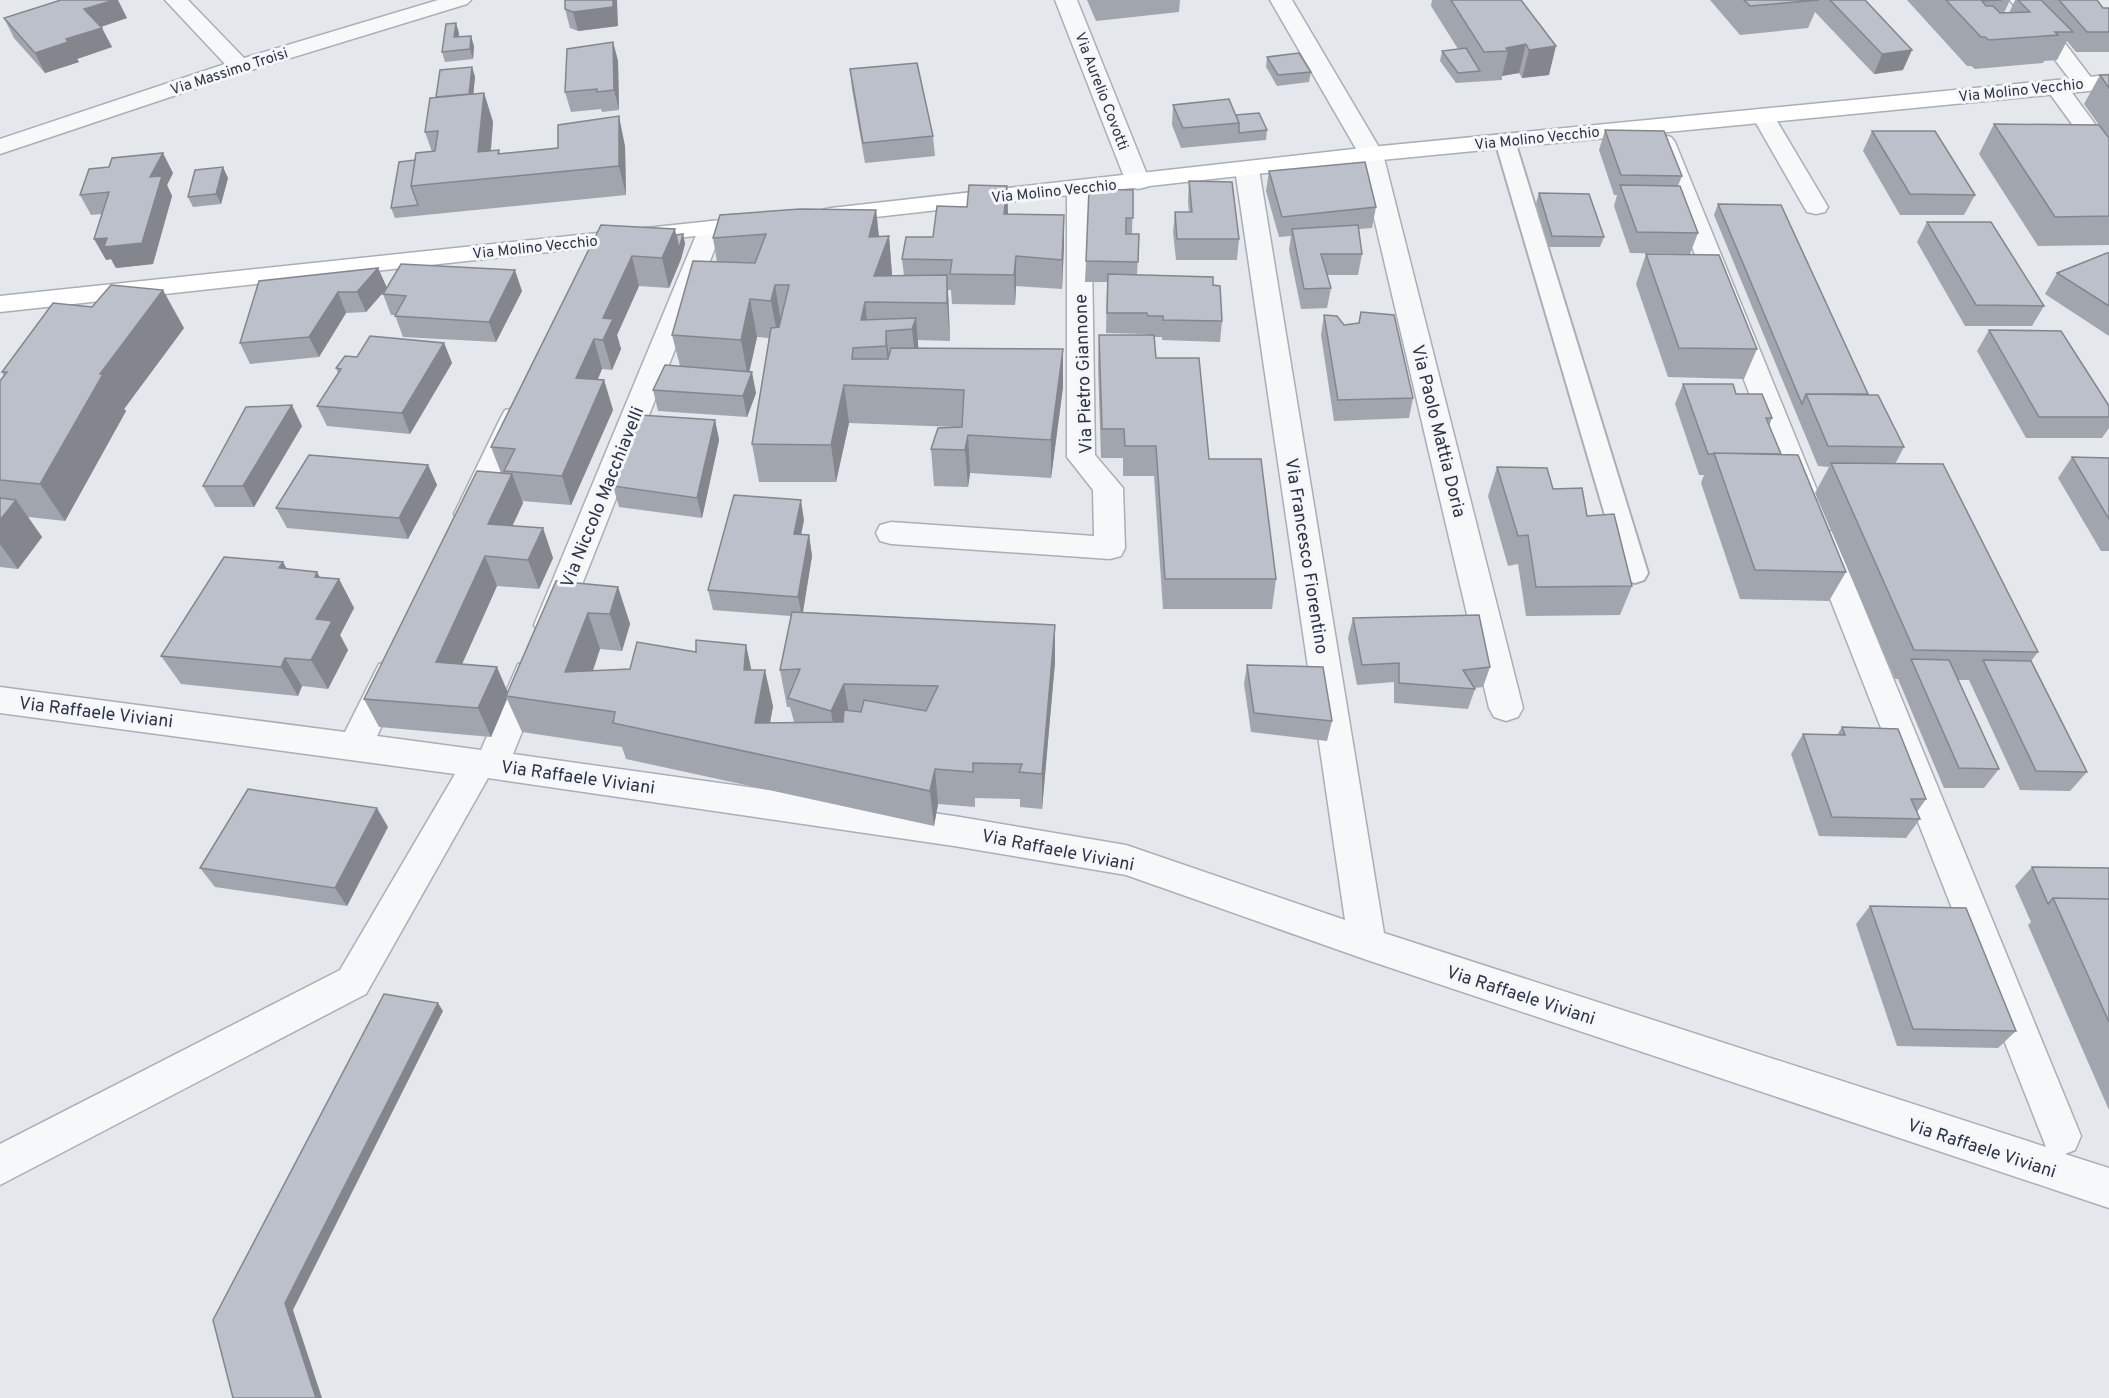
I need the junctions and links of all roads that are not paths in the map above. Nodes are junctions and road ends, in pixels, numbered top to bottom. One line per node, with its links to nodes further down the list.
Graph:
1 (176, 0): 6 (street)
2 (460, 0): 6 (street, Via Massimo Troisi)
3 (1066, 0): 17 (street, Via Aurelio Covotti)
4 (1281, 0): 14 (street, Via Paolo Mattia Doria)
5 (2020, 0): 8 (street)
6 (240, 66): 13 (street, Via Massimo Troisi)
7 (2109, 82): 8 (street, Via Molino Vecchio)
8 (2085, 84): 9 (street, Via Molino Vecchio)
9 (2056, 87): 10 (street, Via Molino Vecchio); 15 (street)
10 (1763, 116): 11 (street, Via Molino Vecchio); 19 (street)
11 (1657, 126): 12 (street, Via Molino Vecchio); 34 (street)
12 (1505, 141): 14 (street, Via Molino Vecchio); 27 (lane)
13 (0, 147)
14 (1371, 154): 16 (street, Via Molino Vecchio); 30 (street, Via Paolo Mattia Doria)
15 (2109, 159)
16 (1247, 169): 17 (street, Via Molino Vecchio); 33 (street, Via Francesco Fiorentino)
17 (1138, 182): 18 (street, Via Molino Vecchio)
18 (1079, 188): 20 (street, Via Molino Vecchio); 25 (street, Via Pietro Giannone)
19 (1816, 207)
20 (711, 228): 21 (street, Via Molino Vecchio); 32 (street, Via Niccolo Macchiavelli)
21 (601, 240): 22 (street); 23 (street, Via Molino Vecchio)
22 (586, 272)
23 (0, 304)
24 (530, 388): 26 (street)
25 (891, 533)
26 (458, 536)
27 (1635, 573)
28 (401, 652): 31 (street)
29 (0, 700): 31 (street, Via Raffaele Viviani)
30 (1506, 708)
31 (355, 746): 32 (street, Via Raffaele Viviani)
32 (485, 764): 33 (street, Via Raffaele Viviani); 35 (street, Via Niccolo Macchiavelli)
33 (1367, 944): 36 (street, Via Raffaele Viviani)
34 (2061, 1136)
35 (0, 1165)
36 (2109, 1188)

